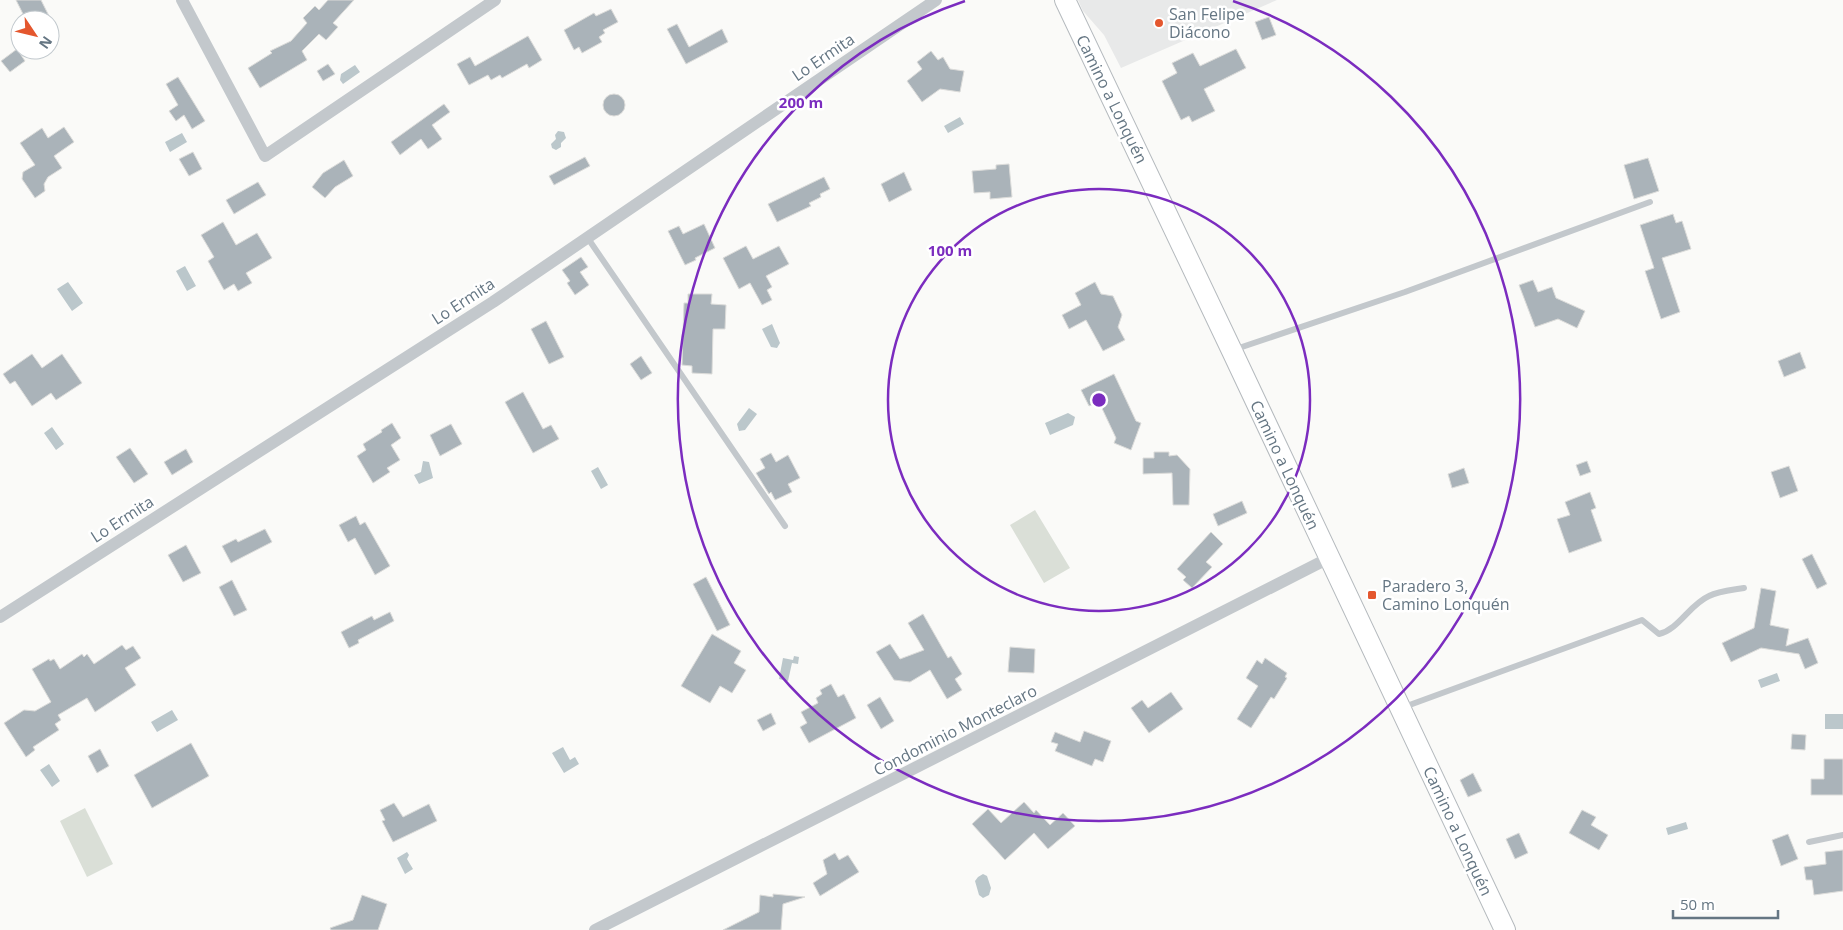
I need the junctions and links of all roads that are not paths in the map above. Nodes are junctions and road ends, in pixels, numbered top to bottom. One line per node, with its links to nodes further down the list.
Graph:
1 (182, 0): 2 (street)
2 (495, 0)
3 (936, 0): 6 (street, Lo Ermita)
4 (1064, 0): 7 (main road, Camino a Lonquén)
5 (1650, 202): 7 (lane)
6 (587, 237): 8 (lane); 11 (street, Lo Ermita)
7 (1232, 350): 9 (main road, Camino a Lonquén)
8 (786, 526)
9 (1329, 558): 12 (main road, Camino a Lonquén); 15 (street, Condominio Monteclaro)
10 (1744, 588): 12 (lane)
11 (0, 617)
12 (1400, 708): 16 (main road, Camino a Lonquén)
13 (1843, 835): 14 (lane)
14 (1809, 842)
15 (595, 930)
16 (1504, 930)

